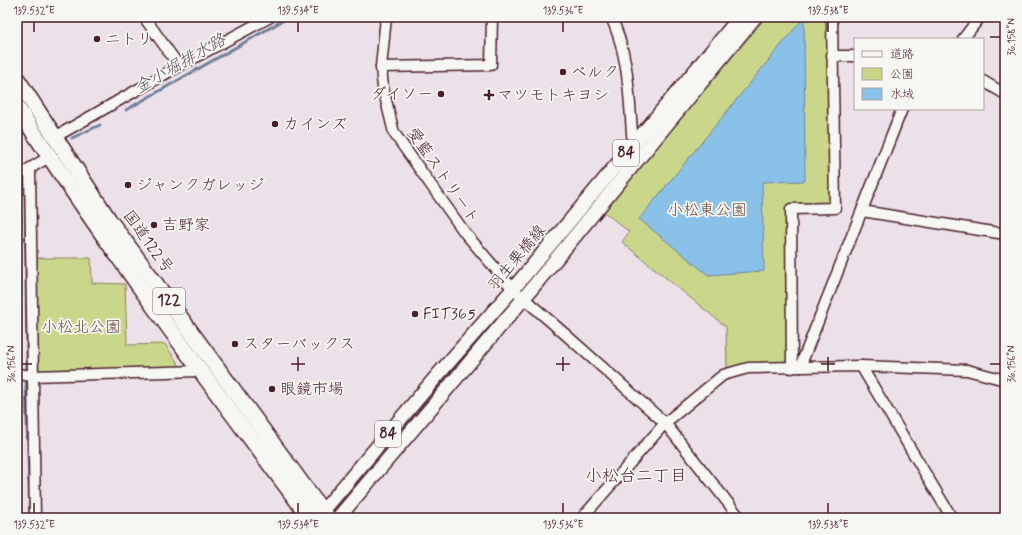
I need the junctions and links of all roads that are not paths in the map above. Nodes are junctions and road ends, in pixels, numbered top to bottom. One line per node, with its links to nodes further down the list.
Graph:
1 (144, 17): 13 (street)
2 (270, 17): 13 (street)
3 (386, 17): 14 (street, 愛藍ストリート)
4 (492, 17): 14 (street)
5 (611, 17): 21 (street)
6 (740, 17): 21 (main road, 羽生栗橋線 / 84)
7 (755, 17): 28 (main road, 羽生栗橋線 / 84)
8 (832, 17): 11 (street)
9 (980, 17): 10 (street)
10 (964, 38)
11 (832, 56): 12 (street); 30 (street)
12 (854, 56)
13 (179, 66): 20 (street)
14 (382, 67): 27 (street, 愛藍ストリート)
15 (17, 79): 20 (highway, 国道122号 / 122)
16 (984, 82): 17 (street)
17 (1005, 94)
18 (17, 107): 22 (highway, 国道122号 / 122)
19 (902, 110): 25 (street)
20 (55, 137): 36 (highway, 国道122号 / 122)
21 (633, 145): 27 (main road, 羽生栗橋線 / 84)
22 (49, 157): 23 (street); 31 (highway, 国道122号 / 122)
23 (30, 169): 24 (street); 33 (street)
24 (17, 176)
25 (862, 211): 26 (street); 30 (street)
26 (1005, 234)
27 (513, 289): 28 (street, 愛藍ストリート); 36 (main road, 羽生栗橋線 / 84)
28 (524, 298): 35 (street, 愛藍ストリート); 38 (main road, 羽生栗橋線 / 84)
29 (861, 366): 30 (street); 34 (street); 41 (street)
30 (796, 368): 35 (street)
31 (200, 371): 33 (street); 36 (highway, 国道122号 / 122)
32 (17, 374): 33 (street)
33 (33, 376): 37 (street)
34 (1005, 380)
35 (665, 423): 39 (street); 40 (street, 愛藍ストリート)
36 (319, 516)
37 (35, 518)
38 (338, 518)
39 (582, 518)
40 (740, 518)
41 (952, 518)

